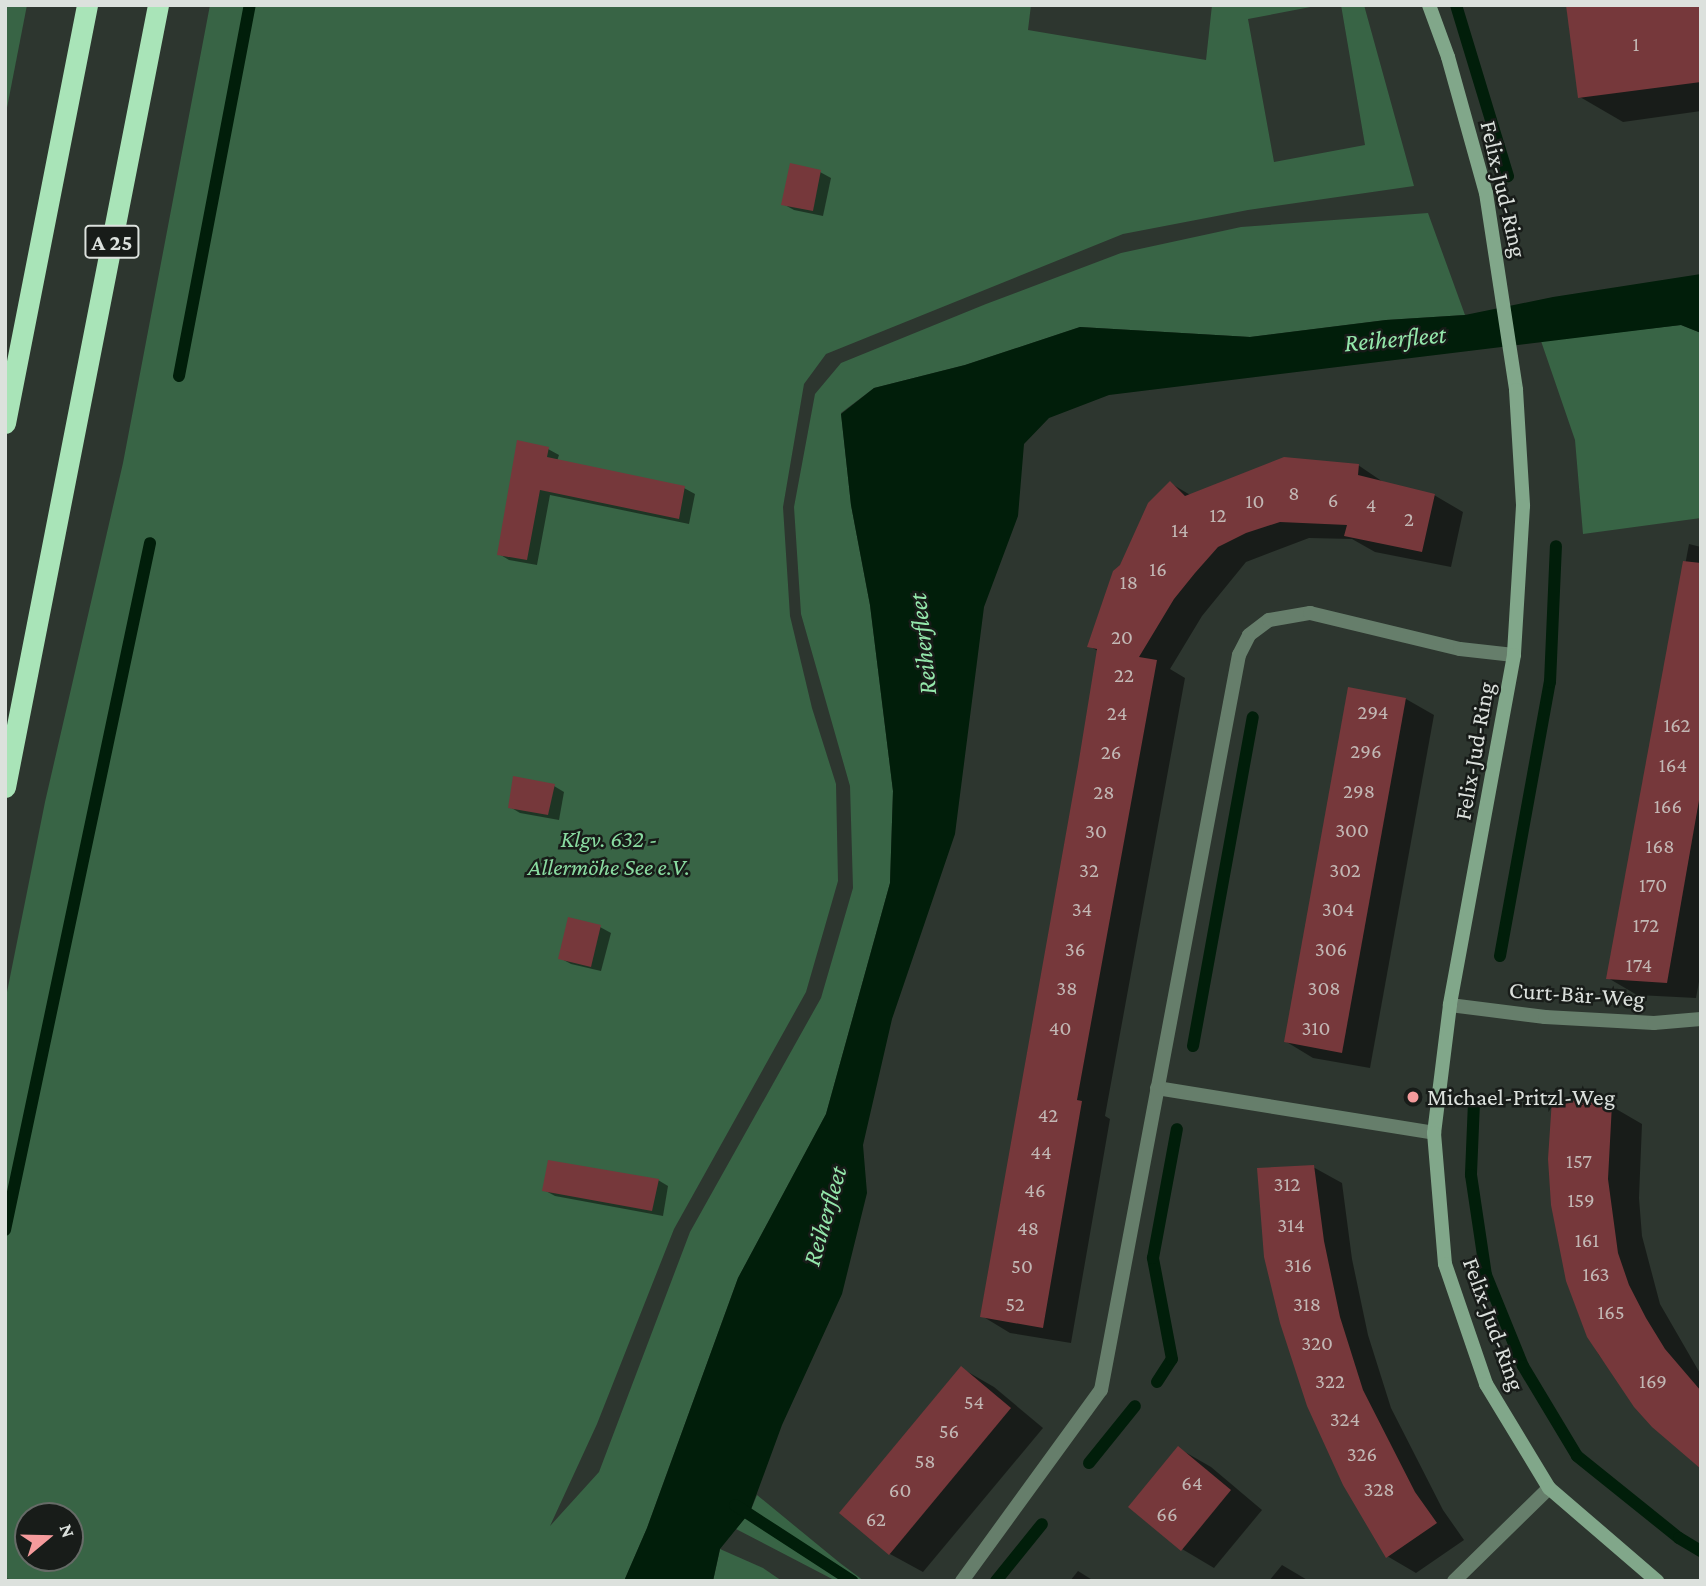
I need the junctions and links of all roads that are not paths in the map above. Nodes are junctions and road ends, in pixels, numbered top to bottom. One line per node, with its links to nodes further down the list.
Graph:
1 (87, 5): 4 (highway)
2 (158, 5): 6 (highway, A 25)
3 (1429, 5): 5 (street, Felix-Jud-Ring)
4 (5, 423)
5 (1514, 655): 7 (street, Felix-Jud-Ring); 9 (street)
6 (5, 787)
7 (1450, 1005): 8 (street, Curt-Bär-Weg); 10 (street, Felix-Jud-Ring)
8 (1701, 1019)
9 (1157, 1088): 10 (street); 12 (street)
10 (1434, 1133): 11 (street, Felix-Jud-Ring)
11 (1549, 1488): 13 (street); 14 (street, Felix-Jud-Ring)
12 (962, 1581)
13 (1454, 1581)
14 (1657, 1581)

